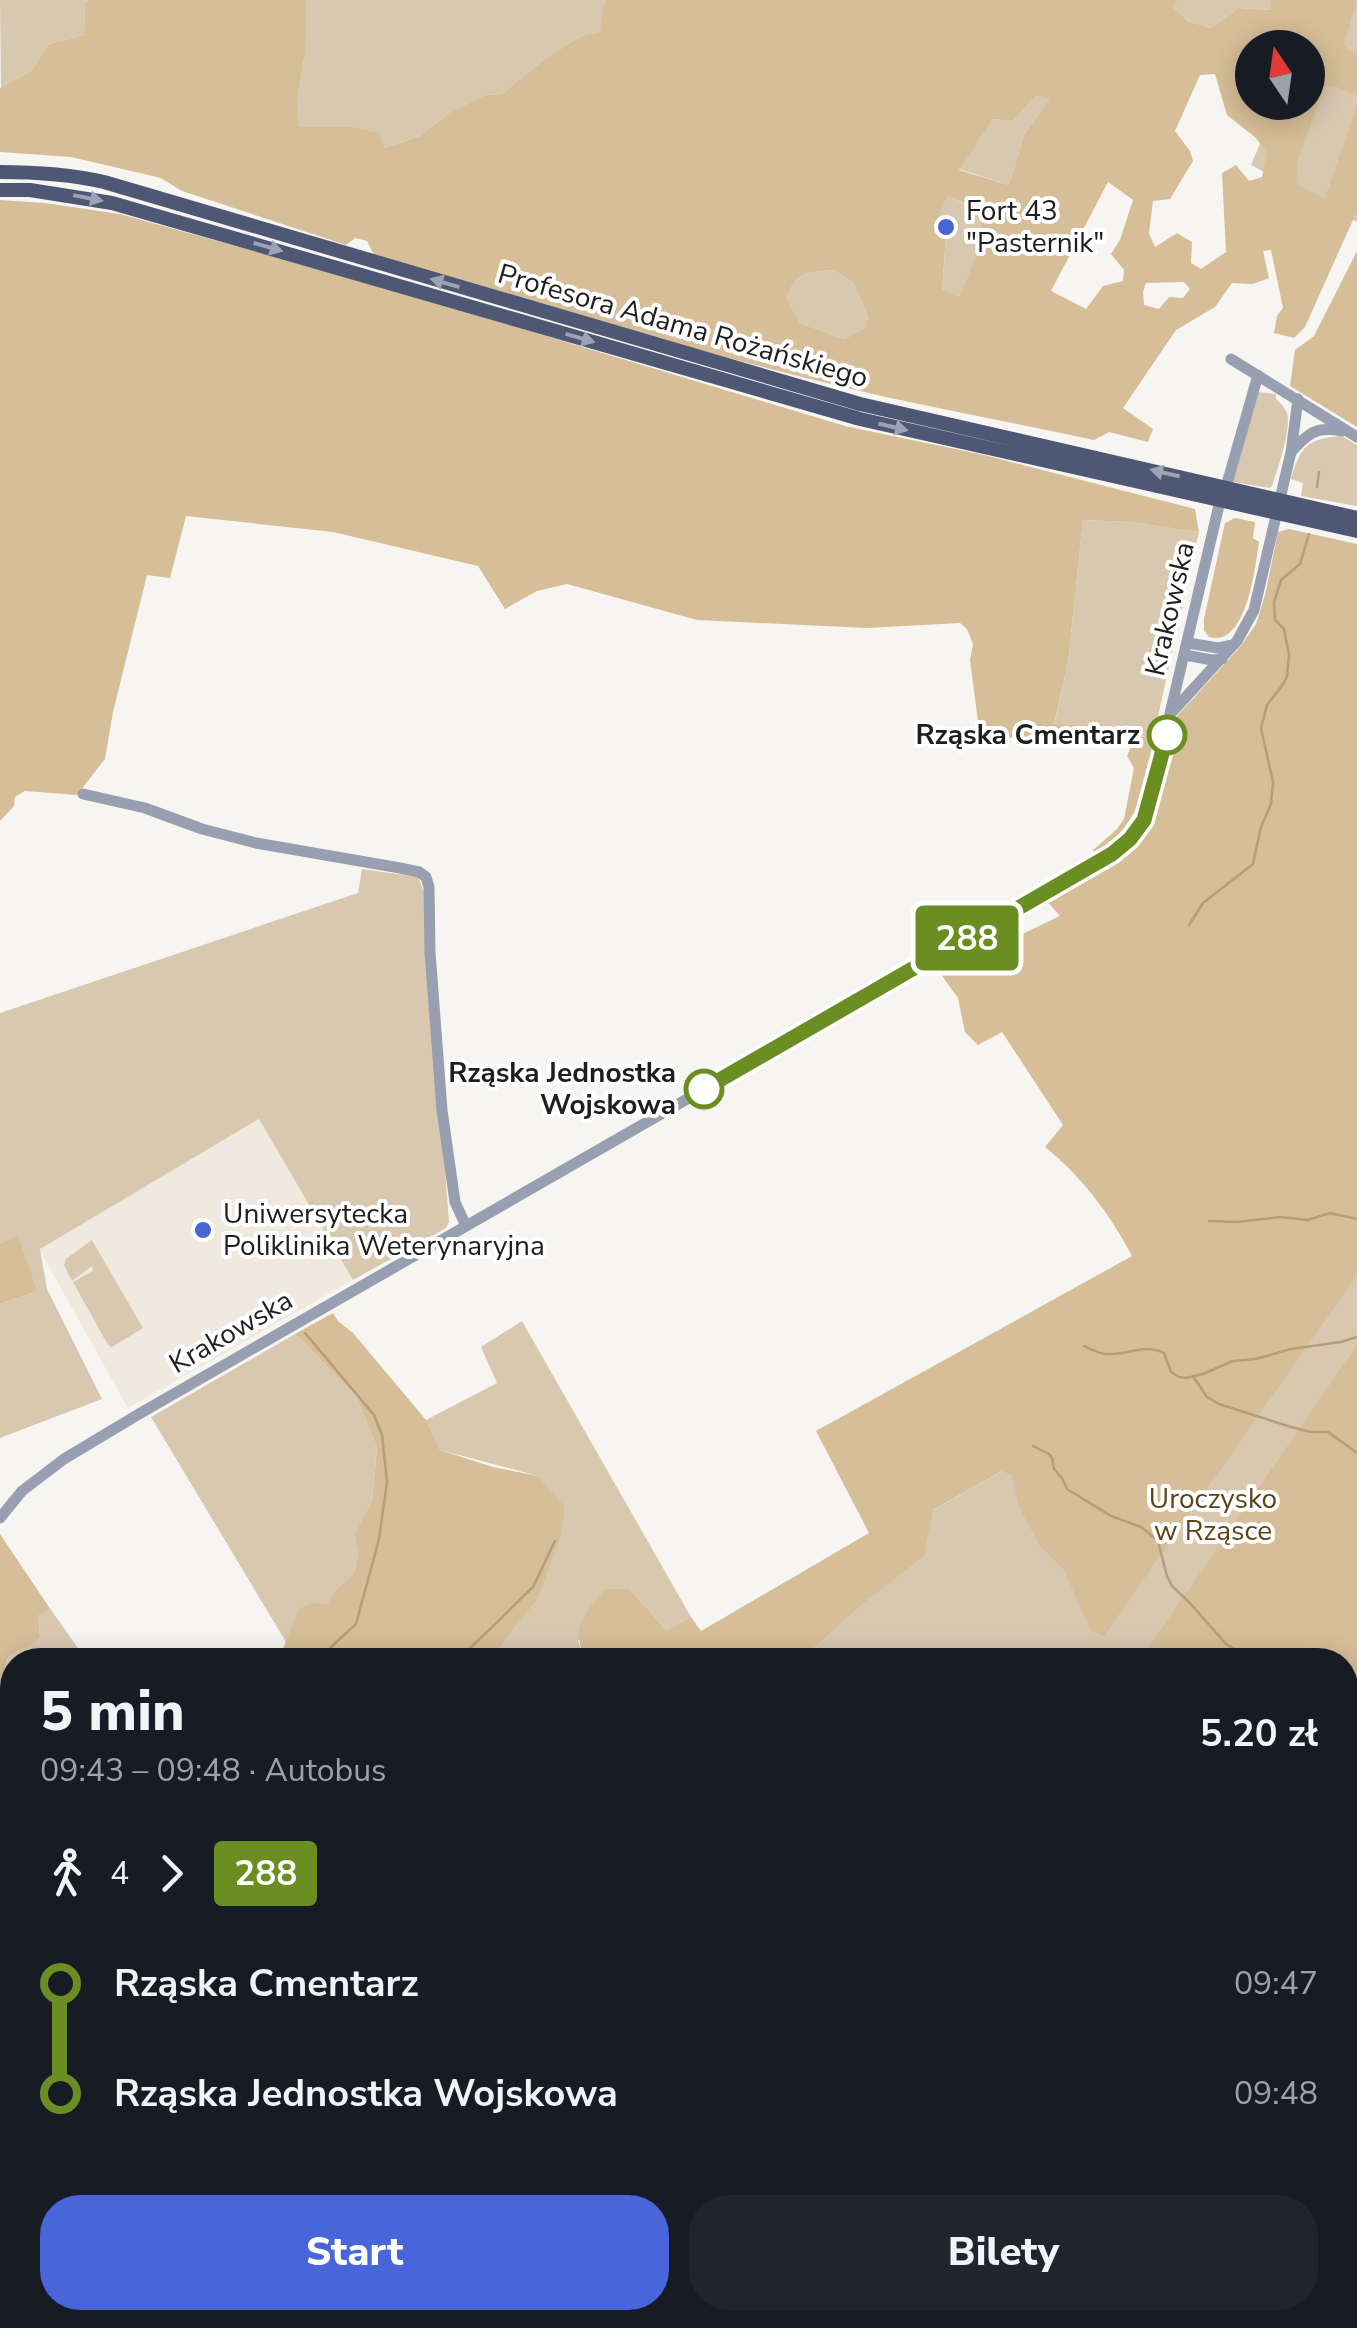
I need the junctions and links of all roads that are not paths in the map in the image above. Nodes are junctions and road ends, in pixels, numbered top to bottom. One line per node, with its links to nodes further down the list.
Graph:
1 (0, 172): 8 (main road, Profesora Adama Rożańskiego, one-way to 1)
2 (0, 190): 8 (main road, Profesora Adama Rożańskiego, one-way to 8)
3 (1231, 359): 4 (street)
4 (1258, 375): 5 (street); 8 (street, Krakowska)
5 (1298, 400): 6 (street); 7 (street)
6 (1353, 434): 7 (street)
7 (1291, 452): 12 (street)
8 (1223, 494): 9 (main road, Profesora Adama Rożańskiego); 13 (street, Krakowska)
9 (1311, 513): 10 (main road, Profesora Adama Rożańskiego); 11 (main road, Profesora Adama Rożańskiego)
10 (1357, 518)
11 (1357, 531)
12 (1235, 643): 13 (street); 14 (street)
13 (1187, 649): 14 (street); 15 (street, Krakowska)
14 (1222, 659): 15 (street)
15 (1172, 711): 17 (street, Krakowska)
16 (83, 794): 17 (street)
17 (466, 1226): 18 (street, Krakowska)
18 (0, 1518)

